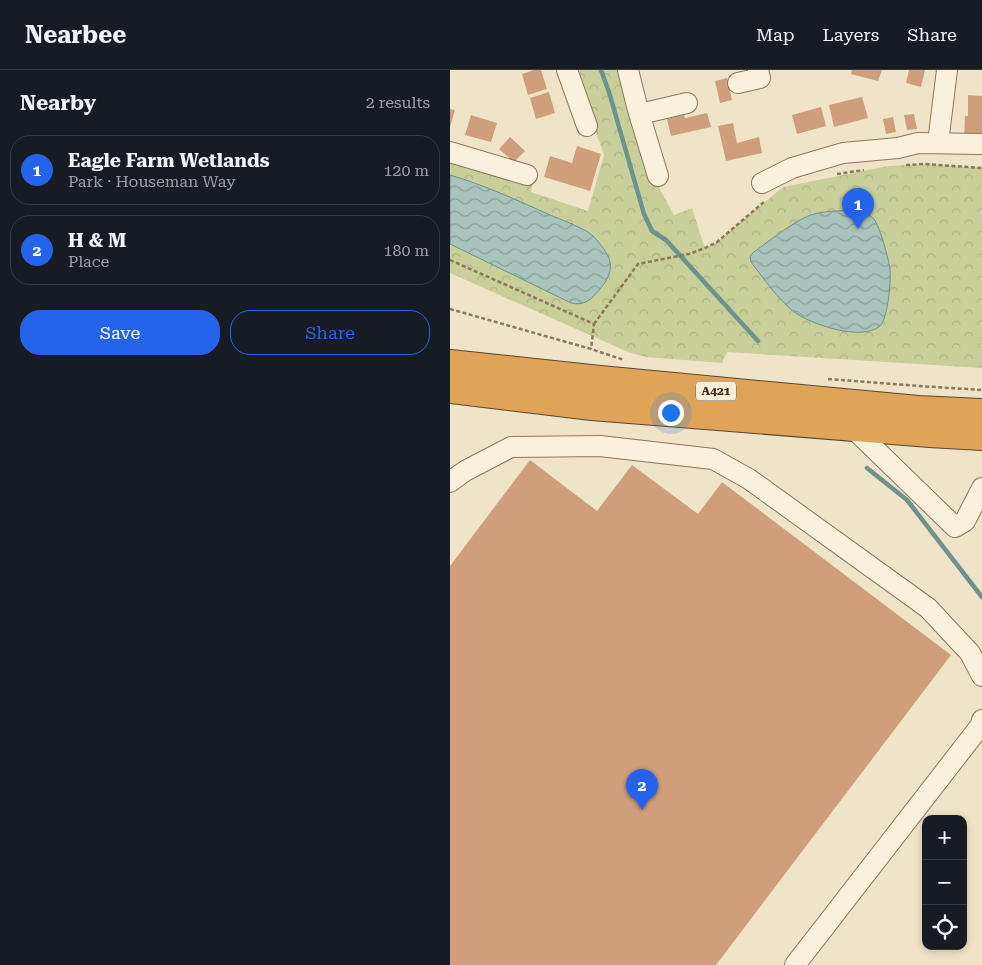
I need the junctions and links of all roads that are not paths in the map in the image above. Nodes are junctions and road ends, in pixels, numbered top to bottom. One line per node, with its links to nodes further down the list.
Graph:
1 (567, 70): 8 (street)
2 (628, 70): 7 (street)
3 (758, 70): 5 (street)
4 (947, 70): 9 (street)
5 (738, 83)
6 (687, 103): 7 (street)
7 (640, 114): 13 (street)
8 (587, 126)
9 (938, 143): 10 (street); 14 (street)
10 (982, 144)
11 (450, 152): 12 (street)
12 (528, 175)
13 (658, 176)
14 (765, 190)
15 (450, 364): 17 (highway, A421)
16 (450, 389): 18 (highway, A421)
17 (982, 413)
18 (852, 427): 19 (highway, A421); 21 (street)
19 (982, 436)
20 (450, 482): 22 (street)
21 (982, 488)
22 (982, 676)
23 (982, 720): 24 (street)
24 (795, 965)

